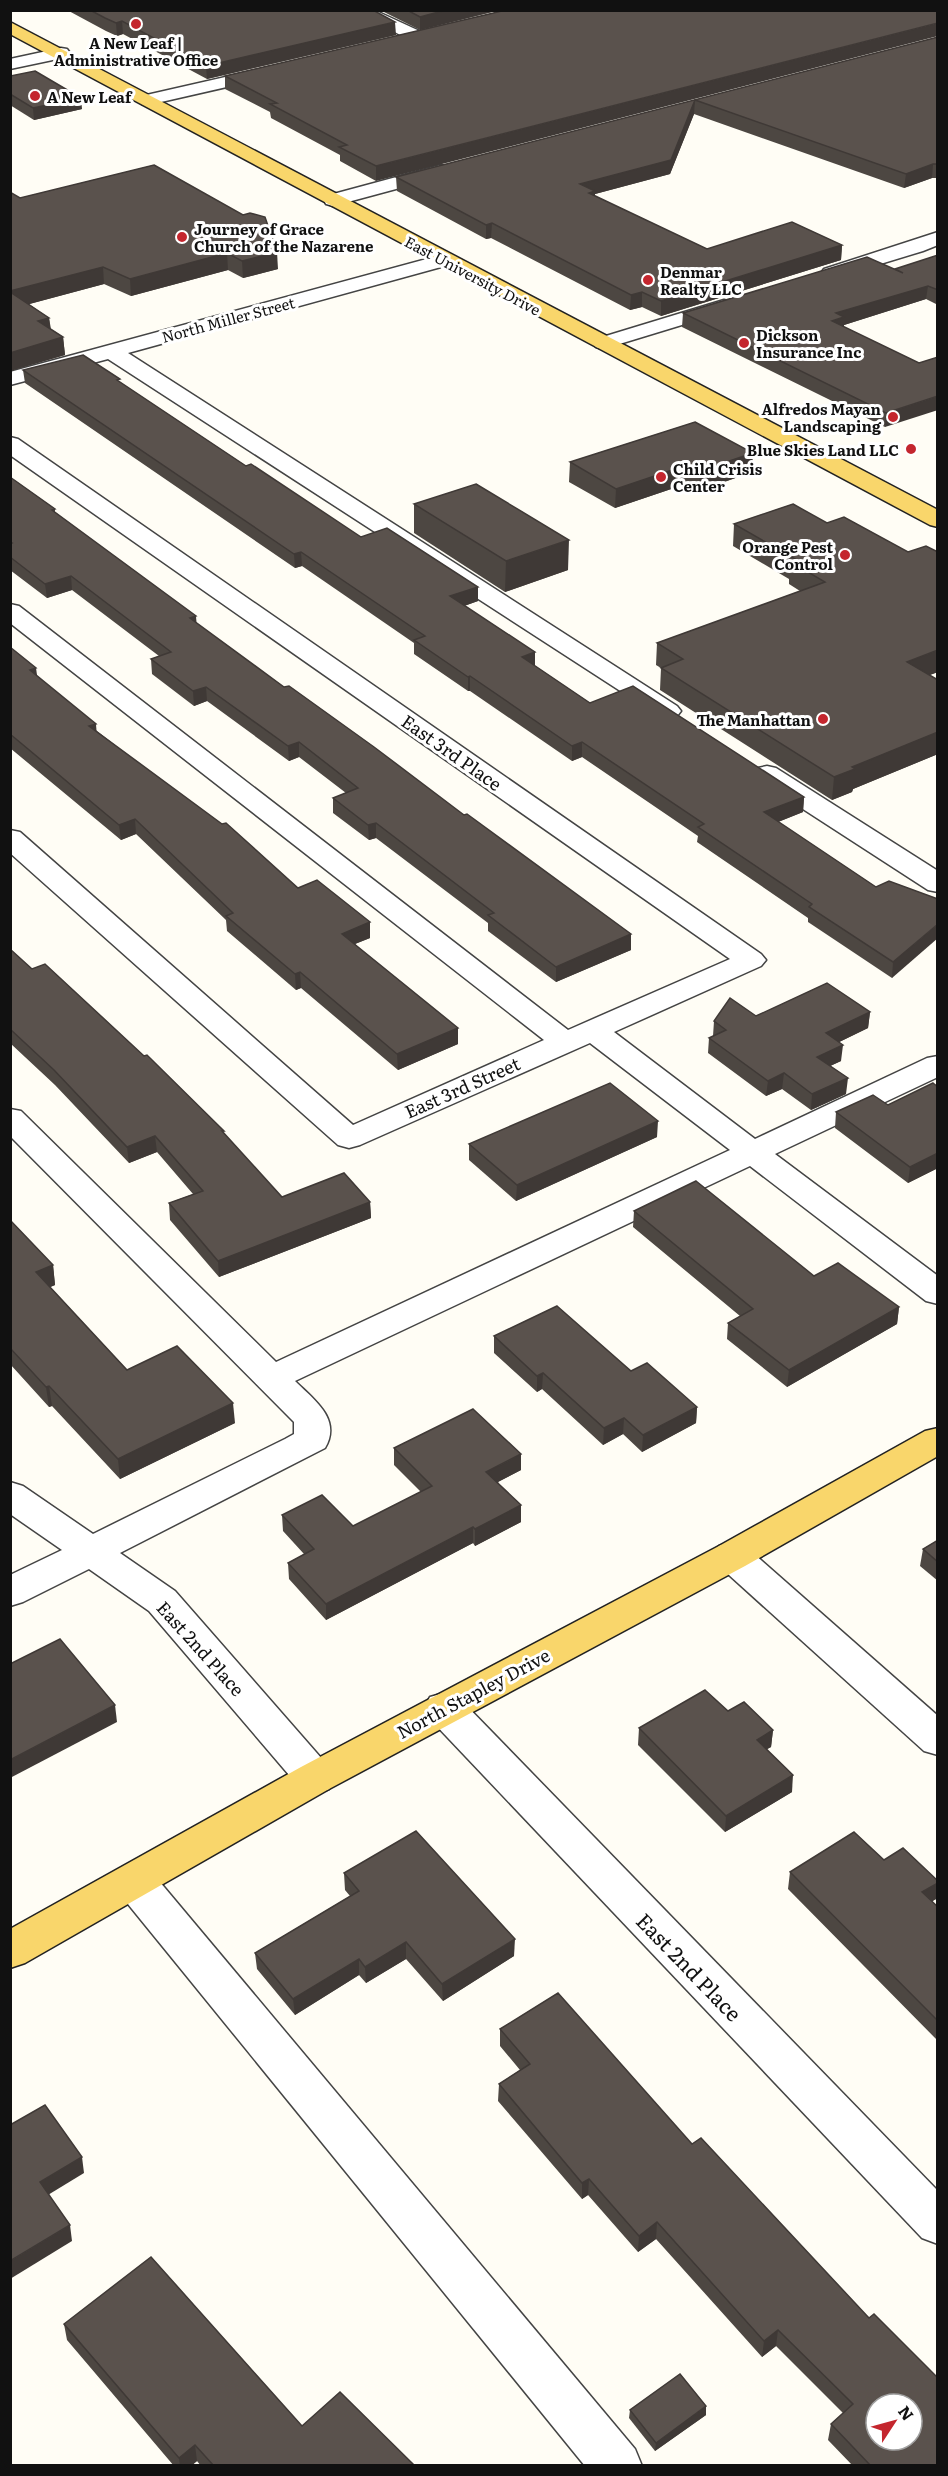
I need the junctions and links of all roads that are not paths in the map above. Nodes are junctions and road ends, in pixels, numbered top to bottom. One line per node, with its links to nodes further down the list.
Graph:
1 (360, 10): 3 (street)
2 (10, 27): 4 (main road, East University Drive)
3 (397, 43)
4 (61, 53): 5 (street); 7 (main road, East University Drive)
5 (10, 64)
6 (284, 69): 7 (street)
7 (148, 100): 9 (main road, East University Drive)
8 (460, 167): 9 (street)
9 (333, 200): 11 (main road, East University Drive)
10 (938, 238): 12 (street)
11 (445, 260): 14 (main road, East University Drive); 15 (street, North Miller Street)
12 (816, 278)
13 (737, 302): 14 (street)
14 (603, 343): 20 (main road, East University Drive)
15 (110, 351): 16 (street, North Miller Street); 22 (street)
16 (10, 379)
17 (10, 444): 18 (street, East 3rd Place)
18 (40, 464): 19 (street); 26 (street, East 3rd Place)
19 (10, 473)
20 (938, 520)
21 (10, 611): 26 (street)
22 (688, 723)
23 (748, 762): 25 (street)
24 (10, 838): 26 (street, East 3rd Street)
25 (938, 884)
26 (578, 1036): 29 (street)
27 (938, 1065): 29 (street)
28 (10, 1118): 31 (street)
29 (754, 1153): 30 (street); 31 (street)
30 (938, 1293)
31 (270, 1379): 34 (street)
32 (938, 1440): 35 (main road, North Stapley Drive)
33 (10, 1495): 34 (street, East 2nd Place)
34 (94, 1552): 36 (street); 39 (street, East 2nd Place)
35 (732, 1556): 37 (main road, North Stapley Drive); 38 (street)
36 (10, 1592)
37 (444, 1708): 39 (main road, North Stapley Drive); 42 (street, East 2nd Place)
38 (938, 1740)
39 (315, 1778): 40 (main road, North Stapley Drive)
40 (134, 1881): 41 (main road, North Stapley Drive); 43 (street)
41 (10, 1950)
42 (938, 2223)
43 (616, 2466)

